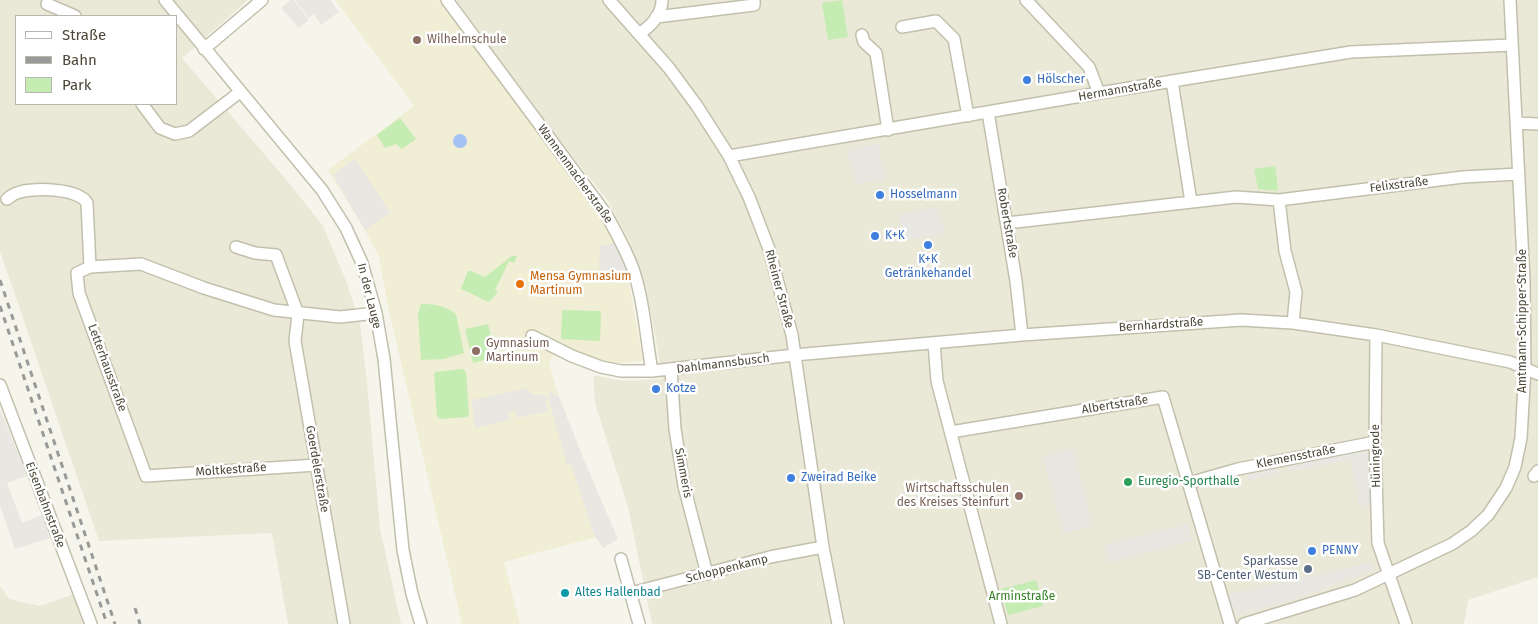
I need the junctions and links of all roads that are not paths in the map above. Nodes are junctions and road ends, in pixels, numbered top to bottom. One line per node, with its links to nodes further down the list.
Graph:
1 (166, 0): 12 (street, In der Lauge)
2 (262, 0): 18 (street)
3 (447, 0): 46 (street, Wannenmacherstraße)
4 (610, 0): 15 (street, Rheiner Straße)
5 (662, 0): 13 (street)
6 (754, 0): 13 (street)
7 (1026, 0): 21 (street)
8 (1510, 0): 17 (street, Amtmann-Schipper-Straße)
9 (48, 4): 10 (street)
10 (73, 15)
11 (178, 15): 18 (street, In der Lauge)
12 (178, 15)
13 (656, 17): 15 (street)
14 (902, 27): 24 (street)
15 (639, 34): 28 (street, Rheiner Straße)
16 (862, 34): 27 (street)
17 (1512, 45): 19 (street, Hermannstraße); 25 (street, Amtmann-Schipper-Straße)
18 (204, 49): 20 (street, In der Lauge)
19 (1172, 81): 21 (street, Hermannstraße); 32 (street)
20 (240, 92): 22 (street); 36 (street, In der Lauge)
21 (1099, 93): 23 (street, Hermannstraße)
22 (143, 105)
23 (988, 112): 24 (street, Hermannstraße); 33 (street, Robertstraße)
24 (968, 116): 27 (street, Hermannstraße)
25 (1516, 123): 26 (street); 29 (street, Amtmann-Schipper-Straße)
26 (1538, 124)
27 (888, 130): 28 (street, Hermannstraße)
28 (729, 156): 43 (street, Rheiner Straße)
29 (1519, 174): 31 (street, Felixstraße); 44 (street, Amtmann-Schipper-Straße)
30 (7, 199): 35 (street)
31 (1279, 200): 32 (street, Felixstraße); 38 (street)
32 (1191, 202): 33 (street, Felixstraße)
33 (1007, 223): 39 (street, Robertstraße)
34 (236, 247): 37 (street)
35 (90, 267): 37 (street); 52 (street, Letterhausstraße)
36 (376, 313): 37 (street); 61 (street, In der Lauge)
37 (298, 314): 51 (street, Goerdelerstraße)
38 (1293, 323): 39 (street, Bernhardstraße); 41 (street, Bernhardstraße)
39 (1022, 335): 42 (street, Bernhardstraße)
40 (532, 336): 46 (street, Dahlmannsbusch)
41 (1376, 336): 44 (street, Bernhardstraße); 50 (street, Hüningrode)
42 (934, 343): 43 (street, Bernhardstraße); 49 (street)
43 (794, 355): 45 (street, Dahlmannsbusch); 54 (street, Rheiner Straße)
44 (1525, 368): 47 (street, Bernhardstraße); 57 (street, Amtmann-Schipper-Straße)
45 (671, 370): 46 (street, Dahlmannsbusch); 56 (street, Simmeris)
46 (652, 371)
47 (1538, 374)
48 (0, 385): 59 (street, Eisenbahnstraße)
49 (951, 432): 53 (street, Albertstraße); 64 (street)
50 (1375, 442): 53 (street, Klemensstraße); 57 (street, Hüningrode)
51 (317, 465): 52 (street, Moltkestraße); 60 (street, Goerdelerstraße)
52 (146, 476)
53 (1189, 483): 65 (street, Albertstraße)
54 (824, 547): 56 (street, Schoppenkamp); 63 (street, Rheiner Straße)
55 (621, 559): 58 (street)
56 (707, 574): 58 (street, Schoppenkamp)
57 (1388, 575): 66 (street, Amtmann-Schipper-Straße); 67 (street, Hüningrode)
58 (631, 593): 62 (street)
59 (91, 624)
60 (344, 624)
61 (421, 624)
62 (639, 624)
63 (838, 624)
64 (1001, 624)
65 (1230, 624)
66 (1244, 624)
67 (1406, 624)

